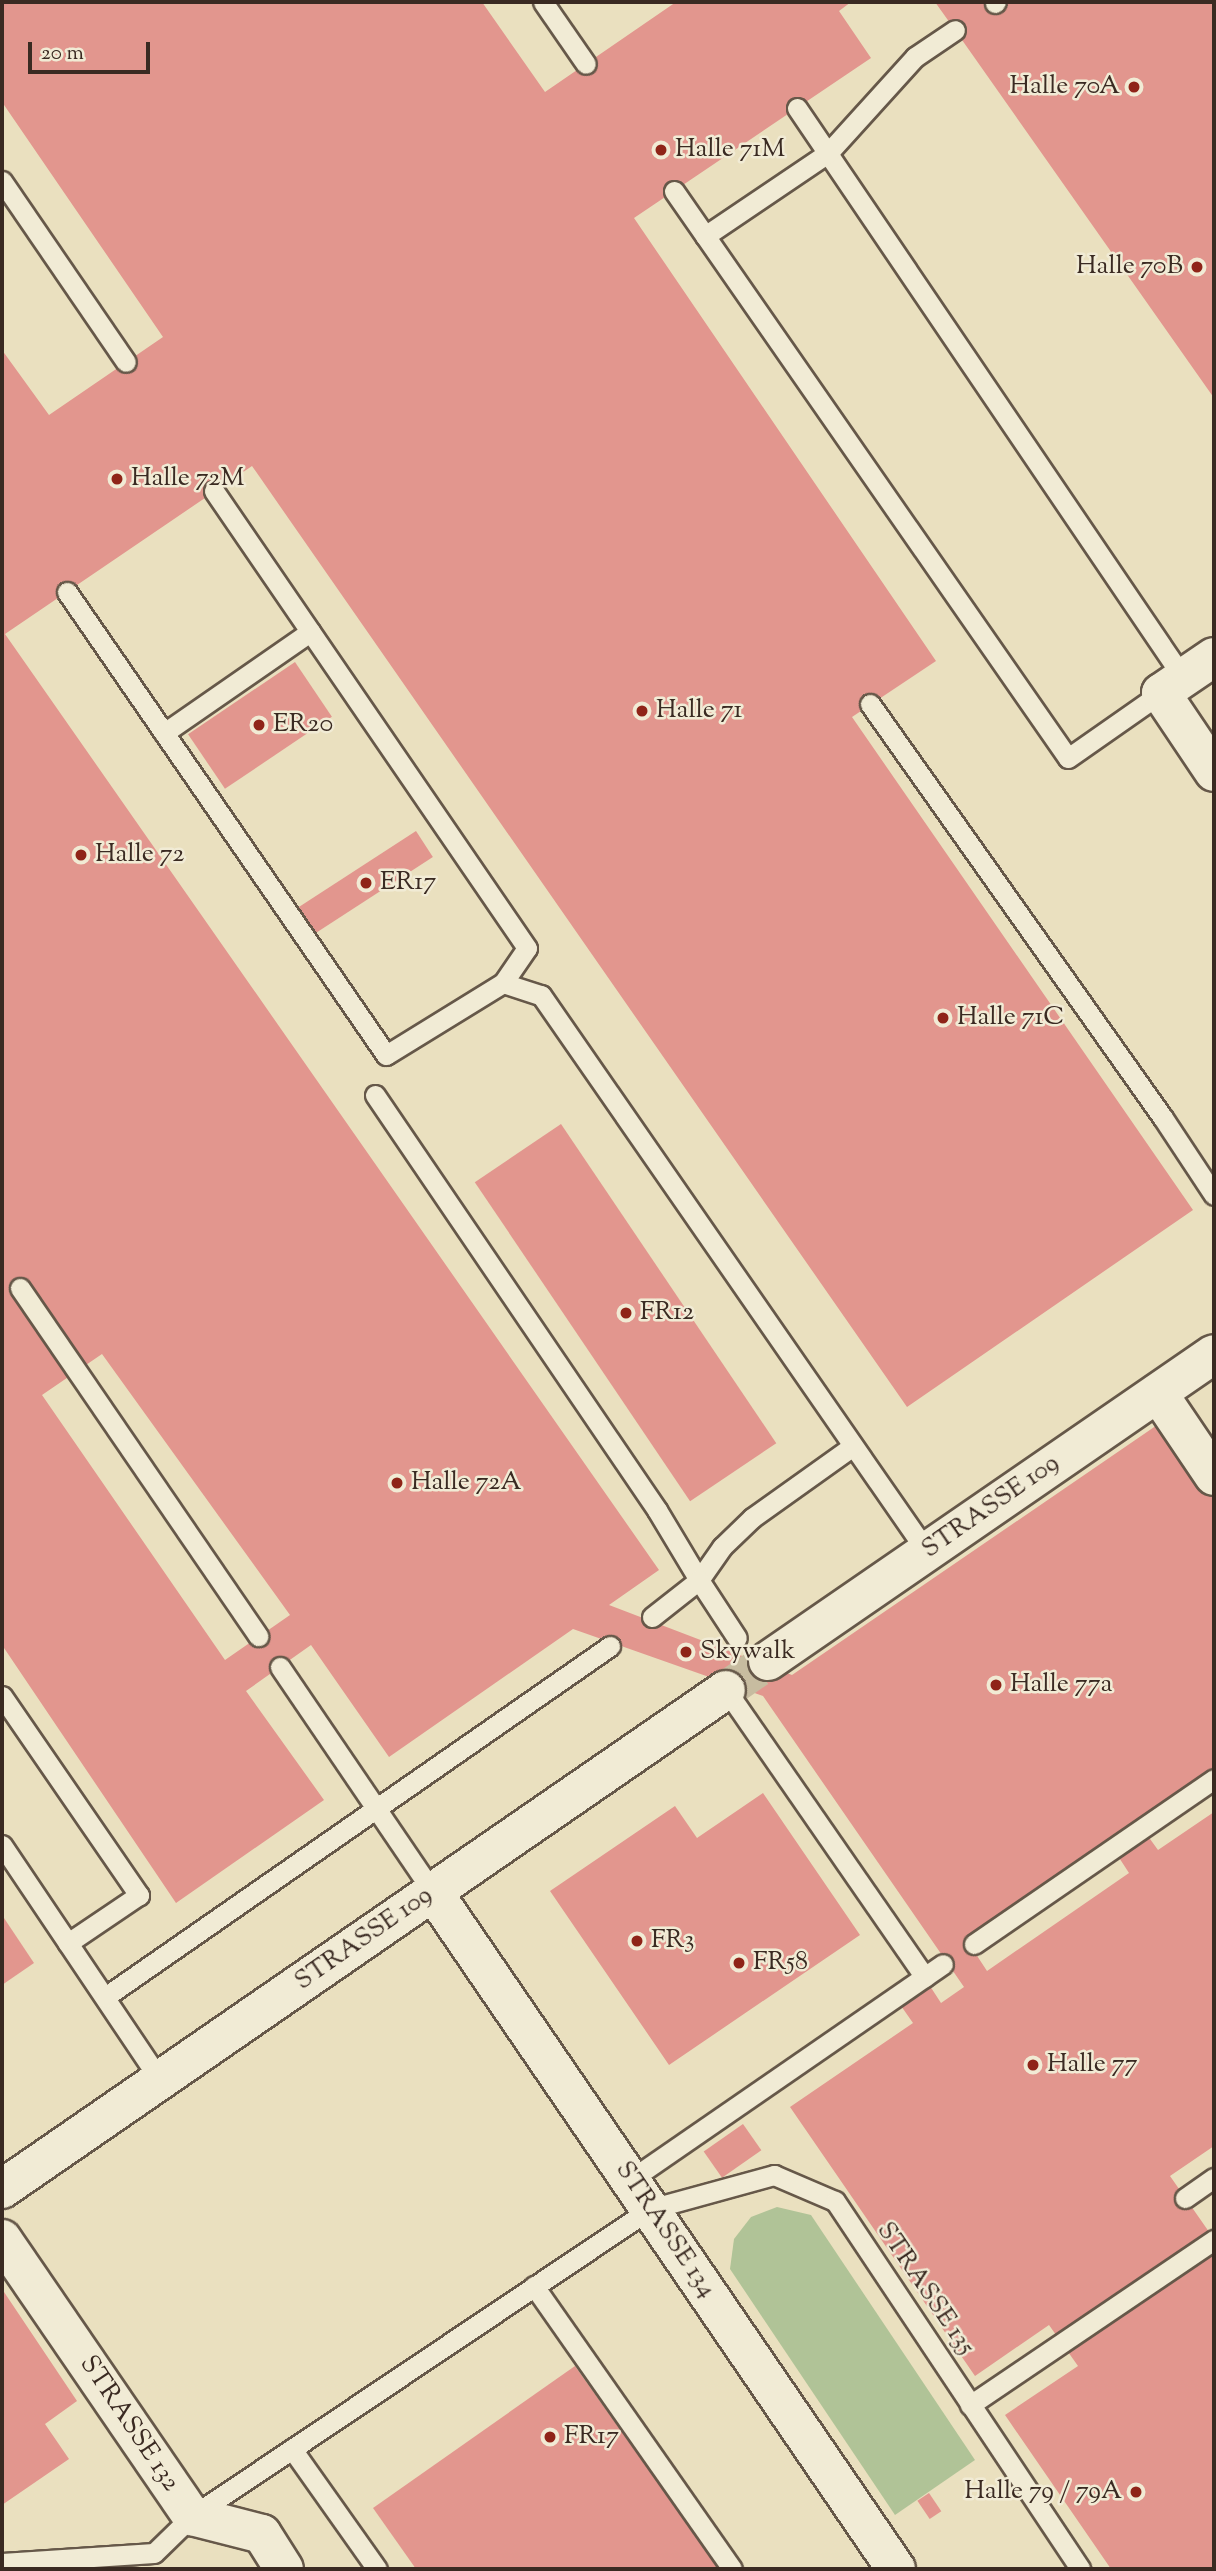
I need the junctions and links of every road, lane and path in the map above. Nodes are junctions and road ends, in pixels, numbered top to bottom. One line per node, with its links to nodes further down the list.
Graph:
1 (543, 2): 3 (lane)
2 (955, 30): 5 (lane)
3 (586, 64)
4 (797, 108): 5 (lane)
5 (828, 153): 8 (lane); 13 (lane)
6 (2, 181): 9 (lane)
7 (674, 191): 8 (lane)
8 (705, 236): 13 (lane)
9 (126, 362)
10 (214, 491): 12 (lane)
11 (67, 593): 15 (lane)
12 (310, 632): 15 (lane); 17 (lane)
13 (1186, 676): 16 (street)
14 (870, 704): 19 (lane)
15 (164, 733): 17 (lane)
16 (1214, 772)
17 (503, 983): 23 (lane)
18 (375, 1095): 26 (lane)
19 (1214, 1195)
20 (20, 1288): 28 (lane)
21 (1214, 1354): 22 (street, STRASSE 109)
22 (1158, 1393): 24 (street); 25 (street, STRASSE 109)
23 (853, 1446): 25 (lane); 26 (lane)
24 (1214, 1476)
25 (927, 1552): 31 (street, STRASSE 109)
26 (699, 1580): 27 (lane); 29 (lane)
27 (652, 1617)
28 (258, 1636)
29 (737, 1638)
30 (610, 1646): 36 (lane)
31 (768, 1661)
32 (279, 1667): 36 (lane)
33 (726, 1690): 38 (street, STRASSE 109); 42 (lane)
34 (2, 1696): 39 (lane)
35 (1214, 1779): 40 (lane)
36 (376, 1809): 38 (lane); 43 (lane)
37 (2, 1844): 39 (lane)
38 (433, 1892): 44 (street, STRASSE 109); 47 (street, STRASSE 134)
39 (68, 1943): 43 (lane)
40 (974, 1944)
41 (943, 1964): 42 (lane)
42 (925, 1977): 47 (lane)
43 (106, 1997): 44 (lane)
44 (160, 2080): 46 (street, STRASSE 109)
45 (1214, 2178): 48 (lane)
46 (2, 2189)
47 (640, 2194): 51 (lane); 52 (lane, STRASSE 135); 59 (street, STRASSE 134)
48 (1185, 2198)
49 (2, 2239): 54 (street, STRASSE 132)
50 (1214, 2241): 52 (lane)
51 (534, 2286): 53 (lane); 58 (lane)
52 (970, 2405): 60 (lane, STRASSE 135)
53 (292, 2449): 54 (lane); 57 (lane)
54 (192, 2516): 55 (lane); 56 (street, STRASSE 132)
55 (2, 2563)
56 (284, 2569)
57 (377, 2569)
58 (732, 2569)
59 (896, 2569)
60 (1080, 2569)

